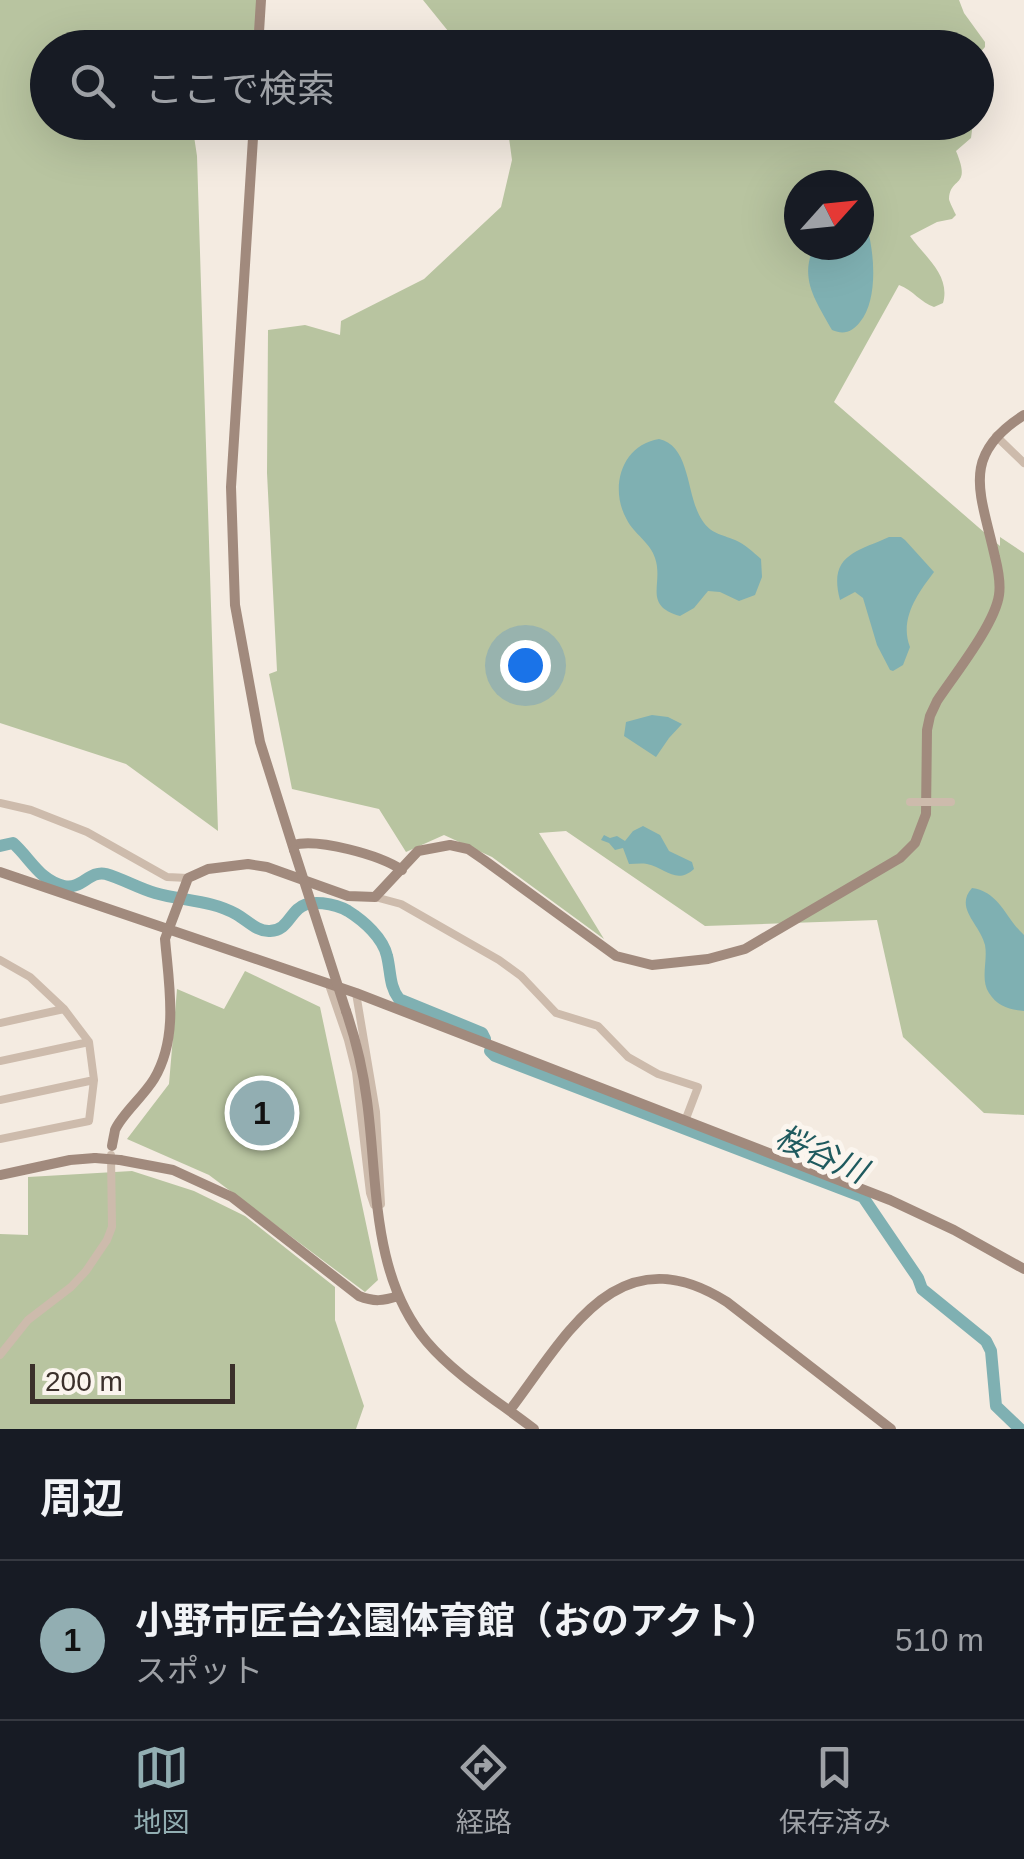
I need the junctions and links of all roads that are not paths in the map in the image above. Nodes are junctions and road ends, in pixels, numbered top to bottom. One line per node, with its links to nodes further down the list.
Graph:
1 (262, 0): 2 (street)
2 (260, 30)
3 (253, 140): 10 (street)
4 (1024, 414): 5 (street)
5 (996, 436): 6 (street); 11 (street)
6 (1024, 463)
7 (910, 802): 8 (street, bridge)
8 (951, 802)
9 (0, 803): 13 (street)
10 (294, 847): 11 (street); 29 (street, bridge)
11 (402, 870): 14 (street)
12 (0, 872): 15 (street)
13 (188, 878): 14 (street); 15 (street)
14 (375, 897): 25 (street)
15 (168, 929): 17 (street); 27 (street)
16 (0, 960): 19 (street)
17 (329, 983): 18 (street); 29 (street)
18 (356, 993): 25 (street); 29 (street)
19 (64, 1008): 20 (street); 21 (street)
20 (0, 1023)
21 (89, 1042): 22 (street); 23 (street)
22 (0, 1061)
23 (94, 1080): 24 (street); 26 (street)
24 (0, 1100)
25 (685, 1121): 30 (street)
26 (0, 1139)
27 (112, 1146): 32 (street)
28 (0, 1175): 31 (street, bridge)
29 (381, 1224): 31 (street)
30 (1024, 1269)
31 (398, 1296): 33 (street)
32 (0, 1355)
33 (510, 1410): 34 (street); 35 (street)
34 (534, 1429)
35 (891, 1429)

